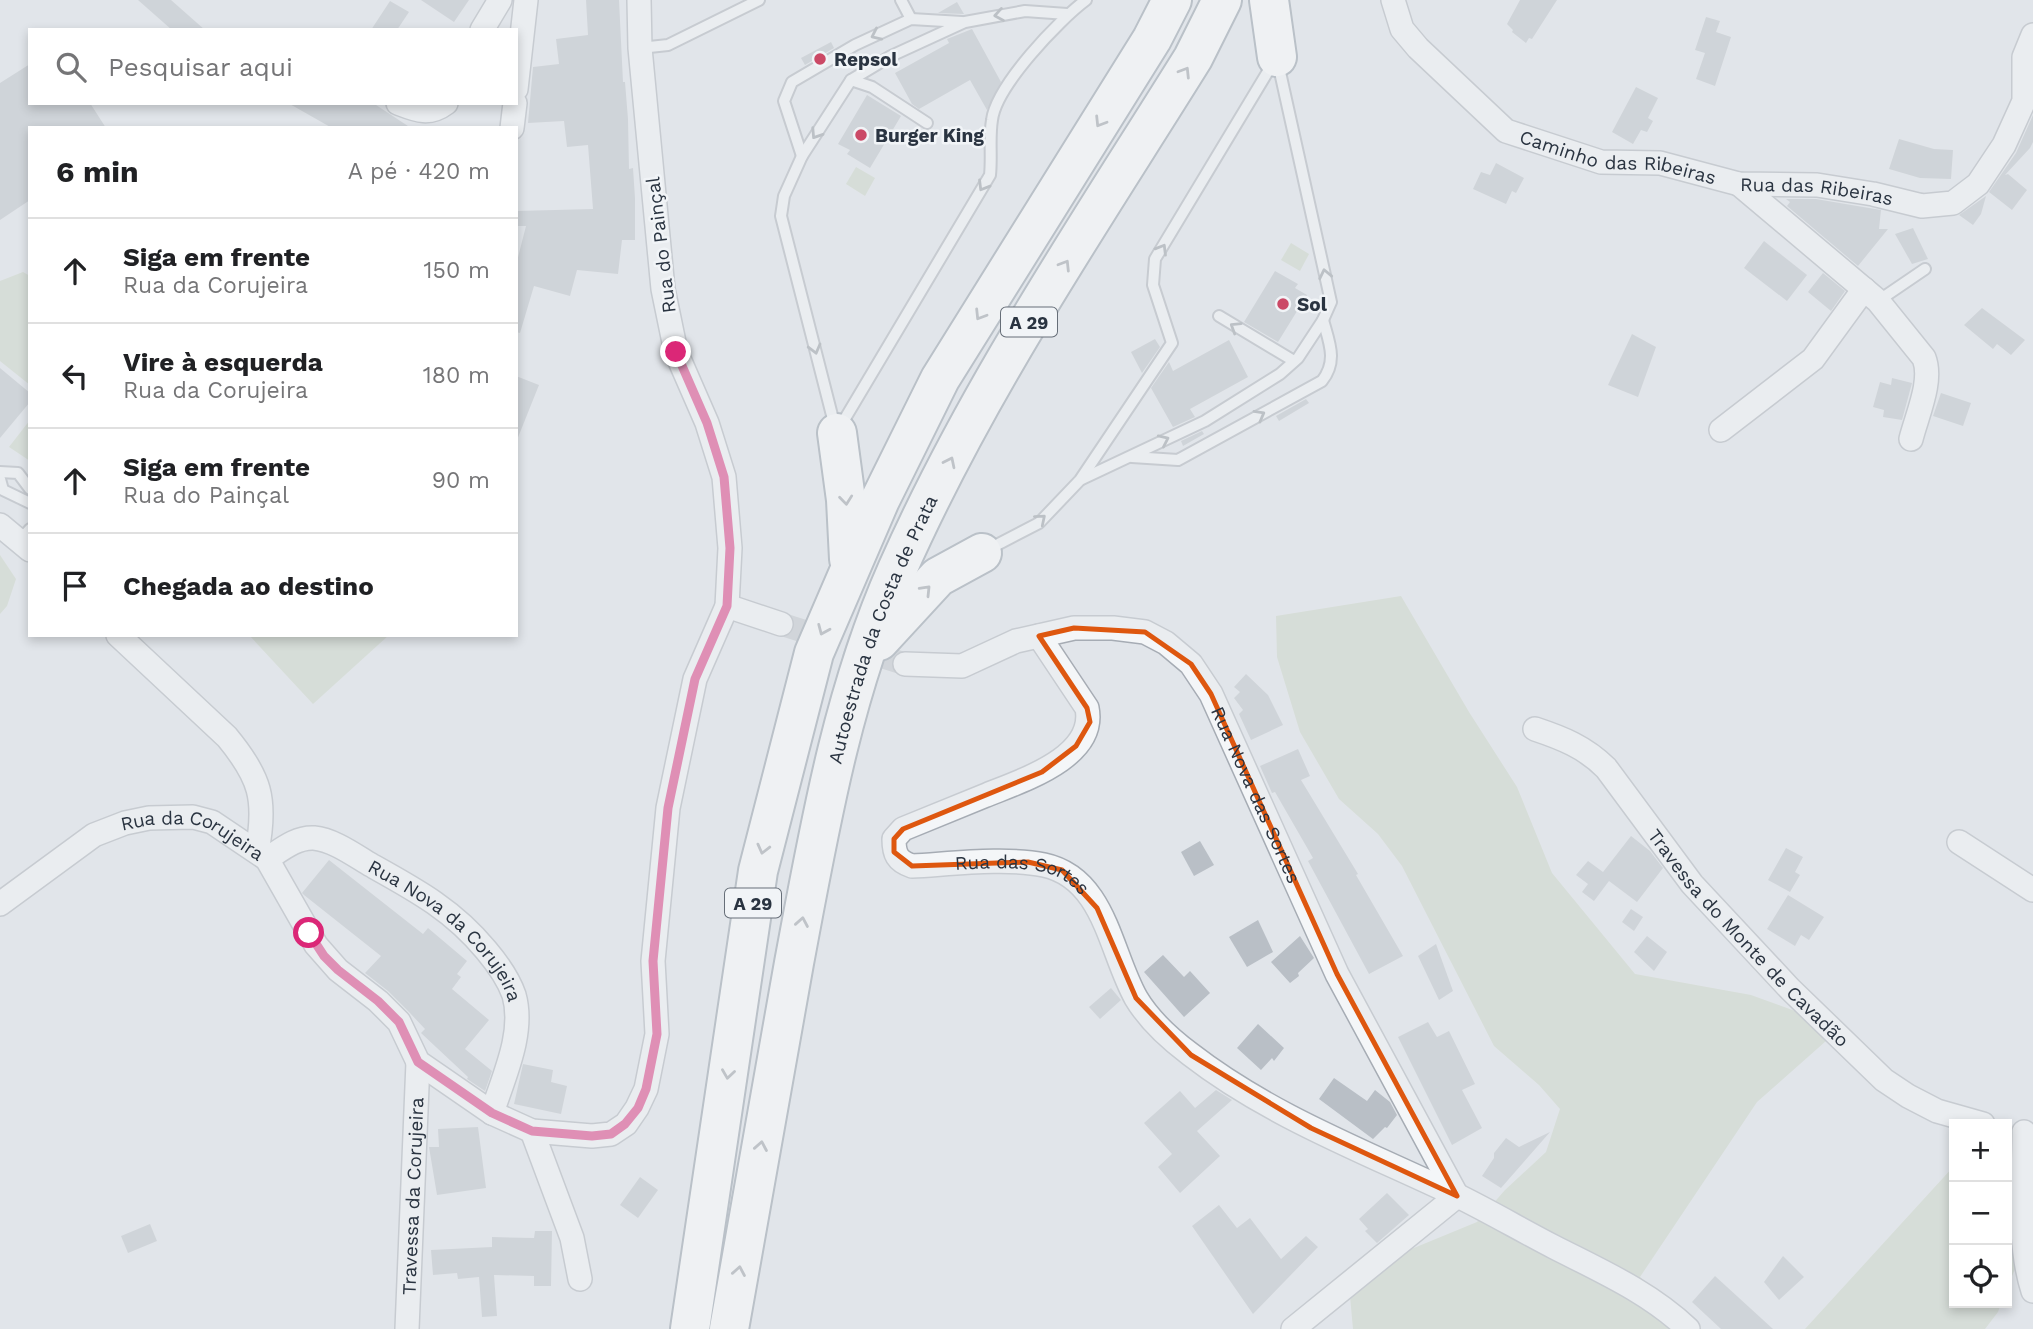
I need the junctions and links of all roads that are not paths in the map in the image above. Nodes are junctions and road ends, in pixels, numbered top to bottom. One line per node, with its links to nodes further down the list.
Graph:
1 (500, 0): 14 (street)
2 (526, 0): 18 (street)
3 (639, 0): 16 (street, Rua do Painçal)
4 (759, 0): 16 (lane)
5 (901, 0): 12 (lane)
6 (1086, 0): 11 (lane)
7 (1172, 0): 44 (highway, A 29, one-way to 44)
8 (1222, 0): 49 (highway, Autoestrada da Costa de Prata / A 29, one-way to 8)
9 (1269, 0): 17 (highway)
10 (1393, 0): 26 (street, Caminho das Ribeiras)
11 (1067, 15): 13 (lane, one-way to 13); 33 (lane, one-way to 33)
12 (911, 19): 13 (lane); 25 (lane, one-way to 25)
13 (965, 22): 19 (lane)
14 (483, 28)
15 (2033, 35): 26 (street, Rua das Ribeiras)
16 (640, 48): 45 (street, Rua do Painçal)
17 (1277, 57): 30 (lane, one-way to 17); 38 (lane, one-way to 17)
18 (518, 71)
19 (851, 80): 23 (lane); 25 (lane, one-way to 25)
20 (404, 105): 21 (street)
21 (443, 105)
22 (515, 105): 24 (street)
23 (927, 123)
24 (512, 126)
25 (802, 156): 33 (lane, one-way to 33)
26 (1739, 184): 28 (street, Rua das Ribeiras)
27 (1925, 269): 28 (lane)
28 (1871, 295): 32 (street); 34 (street, Rua das Ribeiras)
29 (1219, 316): 31 (lane, one-way to 29)
30 (1323, 320): 31 (lane); 35 (lane, one-way to 30)
31 (1294, 361): 35 (lane, one-way to 31)
32 (1721, 430)
33 (837, 433): 44 (highway, one-way to 44)
34 (1911, 439)
35 (1129, 457): 38 (lane)
36 (0, 472): 39 (lane)
37 (0, 479): 40 (lane)
38 (1080, 480): 43 (lane, one-way to 38)
39 (28, 486)
40 (28, 502)
41 (0, 525): 42 (street)
42 (26, 540)
43 (982, 553): 49 (highway, one-way to 43)
44 (849, 567): 65 (highway, A 29, one-way to 65)
45 (727, 606): 46 (street); 59 (street)
46 (781, 624)
47 (1039, 636): 50 (street, Rua Nova das Sortes); 61 (street, Rua Nova das Sortes); 61 (street, Rua das Sortes)
48 (120, 637): 53 (street)
49 (864, 658): 66 (highway, Autoestrada da Costa de Prata / A 29, one-way to 49)
50 (905, 664)
51 (1535, 729): 58 (street, Travessa do Monte de Cavadão)
52 (1959, 842): 54 (street)
53 (262, 855): 55 (street, Rua da Corujeira); 56 (street, Rua da Corujeira); 57 (street, Rua Nova da Corujeira)
54 (2033, 890)
55 (0, 904)
56 (418, 1062): 57 (street); 64 (street, Travessa da Corujeira)
57 (492, 1113): 59 (street)
58 (1965, 1119)
59 (532, 1131): 62 (street)
60 (2021, 1131): 63 (street)
61 (1457, 1196): 67 (street); 68 (street)
62 (580, 1279)
63 (2033, 1291)
64 (407, 1329)
65 (690, 1329)
66 (729, 1329)
67 (1293, 1329)
68 (1688, 1329)

